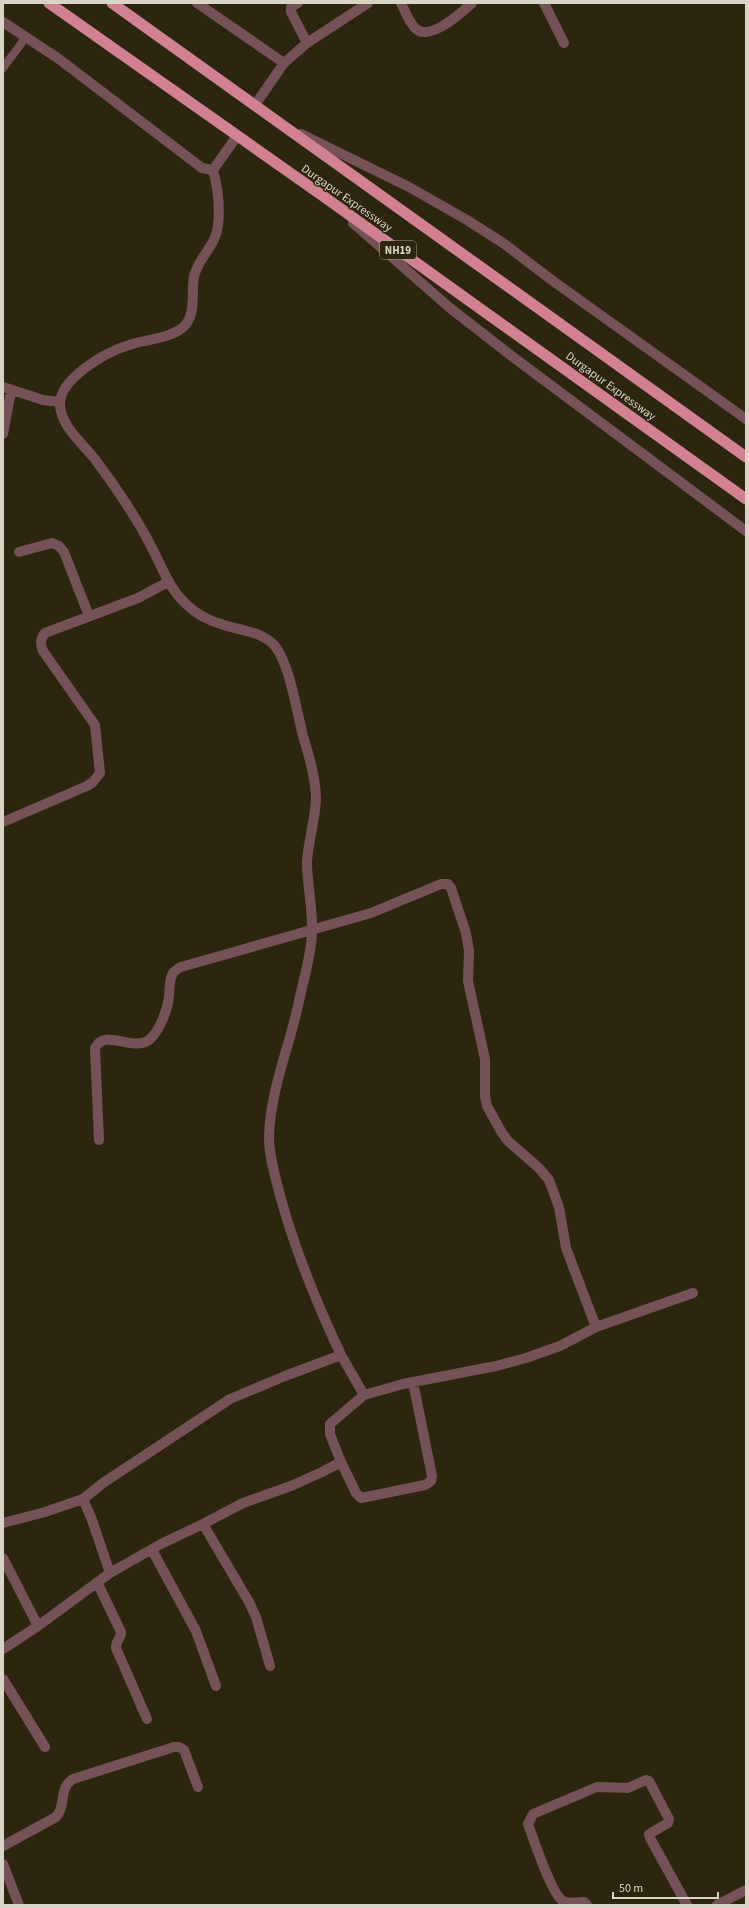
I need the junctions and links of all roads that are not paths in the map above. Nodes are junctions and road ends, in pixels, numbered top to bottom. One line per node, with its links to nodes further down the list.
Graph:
1 (49, 3): 17 (highway, Durgapur Expressway / NH19)
2 (112, 3): 15 (highway, Durgapur Expressway / NH19)
3 (197, 3): 13 (street)
4 (298, 3): 11 (street)
5 (368, 3): 11 (street)
6 (401, 3): 7 (street)
7 (472, 3)
8 (544, 3): 12 (street)
9 (3, 22): 10 (street)
10 (26, 37): 14 (lane); 18 (street)
11 (307, 43): 13 (street)
12 (564, 43)
13 (284, 63): 15 (street)
14 (3, 68)
15 (255, 105): 16 (highway, Durgapur Expressway / NH19)
16 (287, 128): 22 (street); 24 (highway, Durgapur Expressway / NH19)
17 (237, 136): 18 (street); 19 (highway, Durgapur Expressway / NH19)
18 (213, 170): 21 (street)
19 (323, 196): 25 (highway, Durgapur Expressway / NH19); 26 (street)
20 (7, 389): 21 (street); 23 (street)
21 (60, 402): 28 (street)
22 (746, 419)
23 (3, 434)
24 (746, 457)
25 (746, 499)
26 (746, 531)
27 (19, 552): 29 (street)
28 (168, 582): 29 (street); 31 (street)
29 (89, 616): 30 (street)
30 (3, 822)
31 (312, 929): 32 (street); 34 (street); 35 (street)
32 (99, 1140)
33 (693, 1293): 34 (street)
34 (596, 1327): 36 (street)
35 (341, 1355): 37 (street); 39 (street)
36 (413, 1382): 37 (street); 38 (street)
37 (364, 1396): 38 (street)
38 (341, 1462): 41 (street)
39 (83, 1499): 40 (street); 44 (street)
40 (3, 1523)
41 (203, 1524): 42 (street); 48 (street)
42 (152, 1550): 44 (street); 50 (street)
43 (3, 1558): 46 (street)
44 (110, 1573): 45 (street)
45 (97, 1582): 46 (street); 51 (street)
46 (38, 1626): 47 (street)
47 (3, 1649)
48 (270, 1666)
49 (3, 1679): 52 (street)
50 (216, 1686)
51 (147, 1719)
52 (45, 1747)
53 (198, 1787): 54 (street)
54 (3, 1846)
55 (3, 1864): 57 (street)
56 (746, 1890): 60 (street)
57 (19, 1905)
58 (587, 1905): 59 (street)
59 (687, 1905)
60 (717, 1905)

